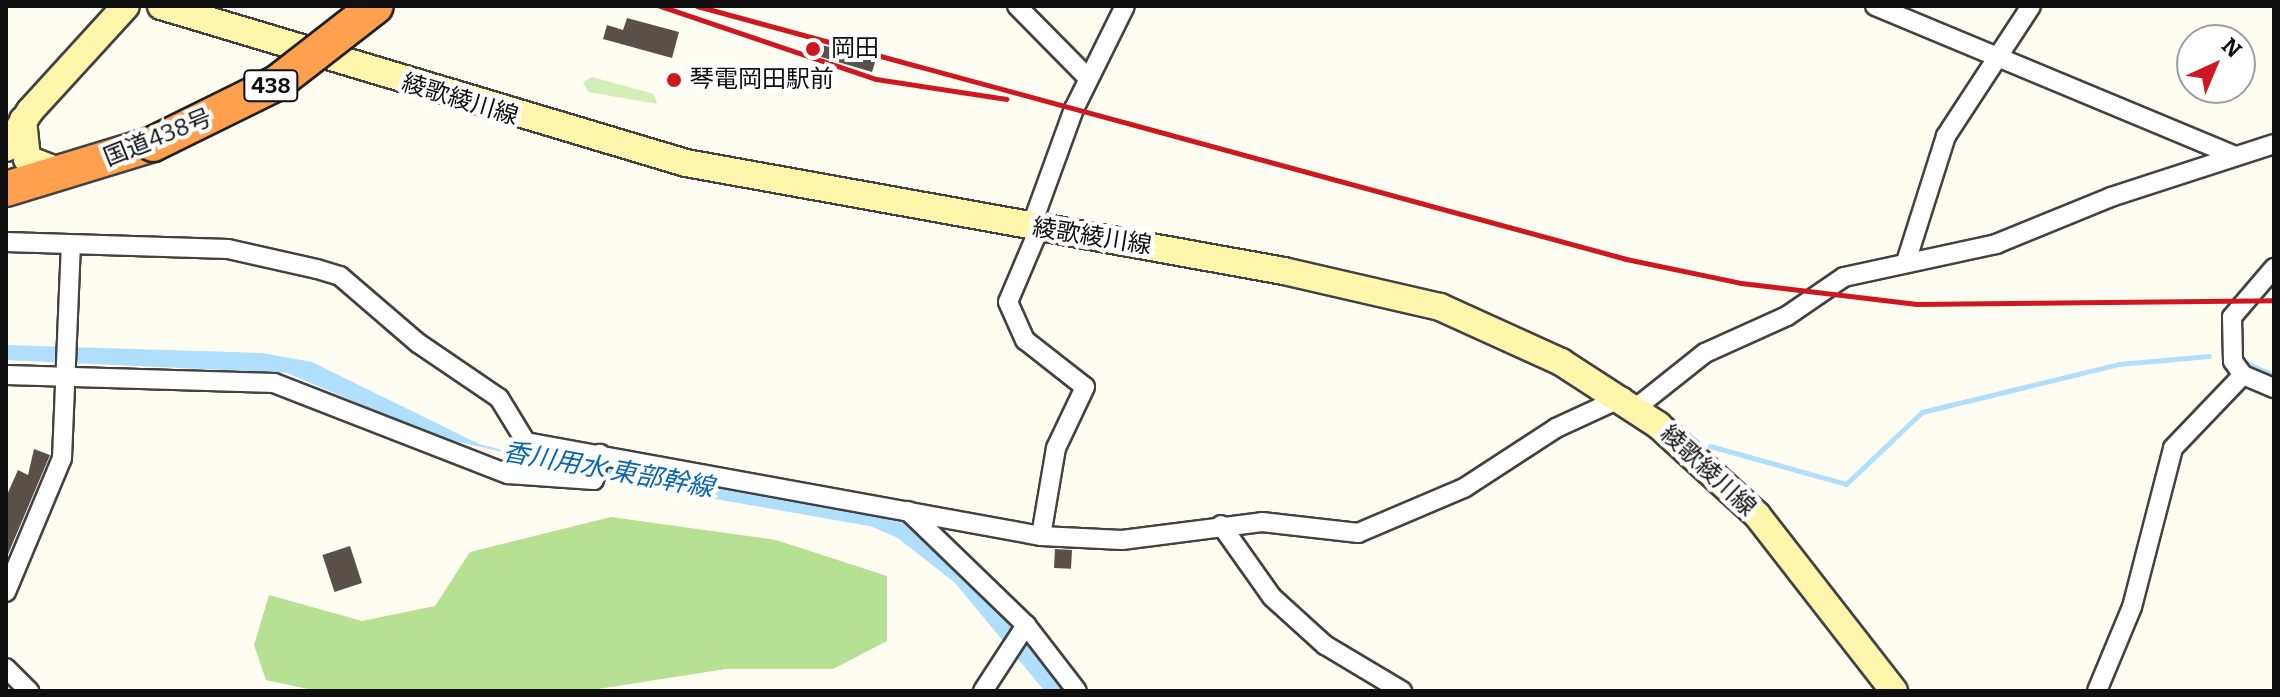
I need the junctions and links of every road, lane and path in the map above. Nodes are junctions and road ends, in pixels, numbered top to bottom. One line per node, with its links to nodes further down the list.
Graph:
1 (126, 6): 10 (main road)
2 (161, 6): 16 (main road, 綾歌綾川線)
3 (376, 6): 14 (highway, 国道438号 / 438, bridge)
4 (1017, 6): 9 (street)
5 (1125, 6): 9 (street)
6 (1875, 6): 8 (street)
7 (2031, 6): 8 (street)
8 (1997, 57): 13 (street); 19 (street)
9 (1088, 78): 16 (street)
10 (23, 120): 12 (main road); 14 (main road)
11 (2274, 144): 13 (street)
12 (6, 148)
13 (2235, 156): 19 (street)
14 (69, 172): 15 (highway, 国道438号 / 438)
15 (6, 189)
16 (1035, 228): 25 (main road, 綾歌綾川線); 29 (street)
17 (6, 242): 18 (street)
18 (71, 247): 21 (street); 26 (street)
19 (1906, 262): 25 (street)
20 (2274, 268): 23 (street)
21 (67, 372): 22 (street); 26 (street); 30 (street)
22 (6, 375)
23 (2243, 375): 24 (street); 38 (street)
24 (2274, 388)
25 (1630, 402): 28 (street); 37 (main road, 綾歌綾川線)
26 (598, 464): 27 (street)
27 (908, 511): 29 (street); 31 (street)
28 (1221, 525): 29 (street); 36 (street)
29 (1041, 536)
30 (6, 592)
31 (1026, 625): 34 (street); 35 (street)
32 (6, 668): 33 (street)
33 (29, 691)
34 (983, 691)
35 (1077, 691)
36 (1402, 691)
37 (1894, 691)
38 (2097, 691)

